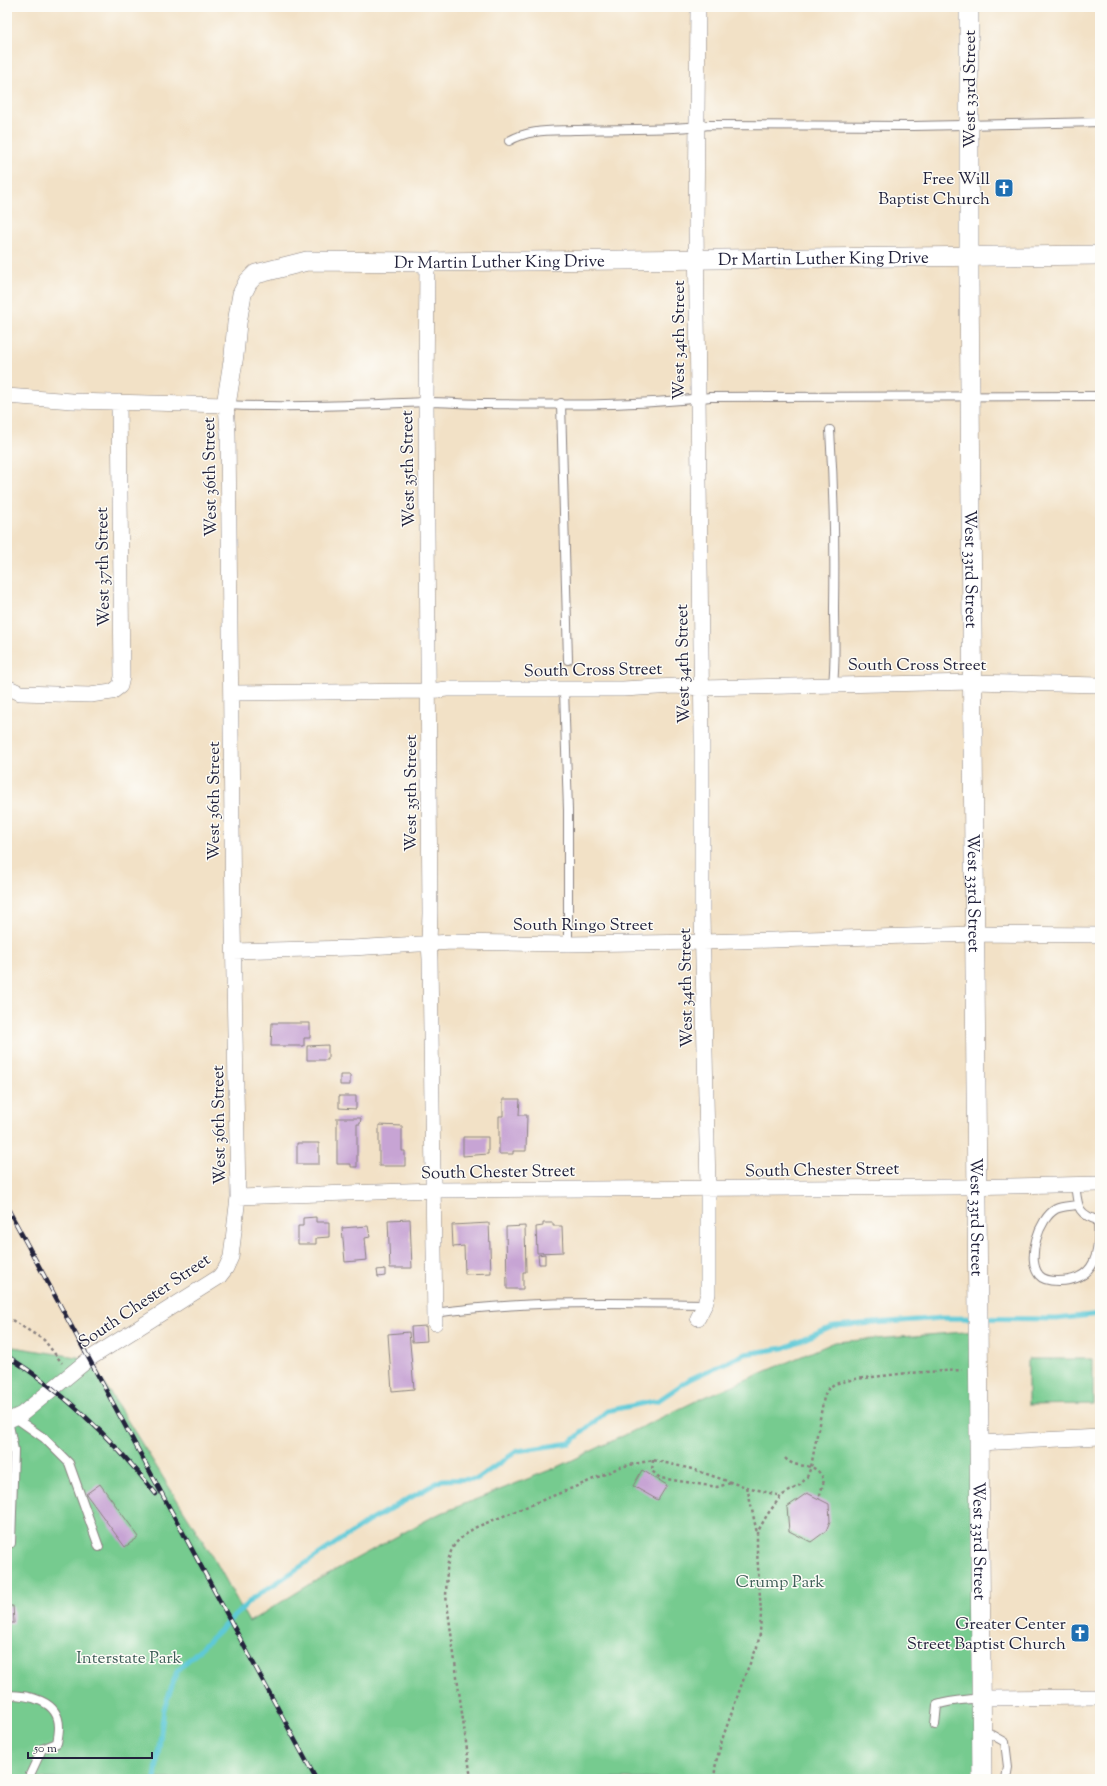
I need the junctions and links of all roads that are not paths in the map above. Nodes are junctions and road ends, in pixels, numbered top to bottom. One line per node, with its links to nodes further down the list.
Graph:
1 (698, 7): 5 (street, West 34th Street)
2 (968, 7): 4 (street, West 33rd Street)
3 (1100, 122): 4 (lane)
4 (969, 125): 5 (lane); 8 (street, West 33rd Street)
5 (697, 126): 6 (lane); 9 (street, West 34th Street)
6 (509, 141)
7 (1100, 255): 8 (street, Dr Martin Luther King Drive)
8 (969, 256): 9 (street, Dr Martin Luther King Drive); 11 (street, West 33rd Street)
9 (696, 259): 10 (street, Dr Martin Luther King Drive); 14 (street, West 34th Street)
10 (427, 262): 16 (street, West 35th Street); 18 (street, Dr Martin Luther King Drive)
11 (970, 395): 13 (lane); 14 (lane); 21 (street, West 33rd Street)
12 (7, 396): 15 (street)
13 (1100, 396)
14 (697, 398): 17 (lane); 25 (street, West 34th Street)
15 (119, 402): 18 (street); 24 (street, West 37th Street)
16 (426, 402): 17 (lane); 18 (lane); 27 (street, West 35th Street)
17 (561, 403): 20 (lane)
18 (226, 405): 28 (street, West 36th Street)
19 (830, 430): 22 (lane)
20 (568, 660)
21 (972, 682): 22 (street, South Cross Street); 23 (street, South Cross Street); 29 (street, West 33rd Street)
22 (833, 684): 25 (street, South Cross Street)
23 (1100, 685)
24 (7, 687)
25 (701, 688): 26 (street, South Cross Street); 31 (street, West 34th Street)
26 (564, 690): 27 (street, South Cross Street); 33 (lane)
27 (429, 691): 28 (street, South Cross Street); 32 (street, West 35th Street)
28 (231, 693): 34 (street, West 36th Street)
29 (975, 934): 30 (street, South Ringo Street); 31 (street, South Ringo Street); 37 (street, West 33rd Street)
30 (1100, 936)
31 (703, 942): 33 (street, South Ringo Street); 38 (street, West 34th Street)
32 (429, 943): 33 (street, South Ringo Street); 34 (street, South Ringo Street); 39 (street, West 35th Street)
33 (568, 944)
34 (234, 951): 40 (street, West 36th Street)
35 (1075, 1184): 36 (street, South Chester Street); 37 (street, South Chester Street); 41 (lane)
36 (1100, 1184)
37 (977, 1186): 38 (street, South Chester Street); 48 (street, West 33rd Street)
38 (708, 1188): 39 (street, South Chester Street); 43 (street, West 34th Street)
39 (432, 1190): 40 (street, South Chester Street); 44 (street, West 35th Street)
40 (238, 1197): 46 (street, South Chester Street)
41 (1077, 1205): 42 (lane); 42 (lane)
42 (1099, 1221)
43 (705, 1304): 44 (lane); 45 (street, West 34th Street)
44 (435, 1318)
45 (698, 1318)
46 (10, 1419): 49 (lane); 50 (lane)
47 (1100, 1437): 48 (street)
48 (979, 1443): 53 (street, West 33rd Street)
49 (11, 1543)
50 (98, 1547)
51 (7, 1695): 56 (lane)
52 (1100, 1697): 53 (street)
53 (981, 1698): 54 (lane); 55 (street, West 33rd Street)
54 (935, 1724)
55 (982, 1729): 57 (street, West 33rd Street); 58 (lane)
56 (28, 1779)
57 (982, 1779)
58 (1006, 1779)

